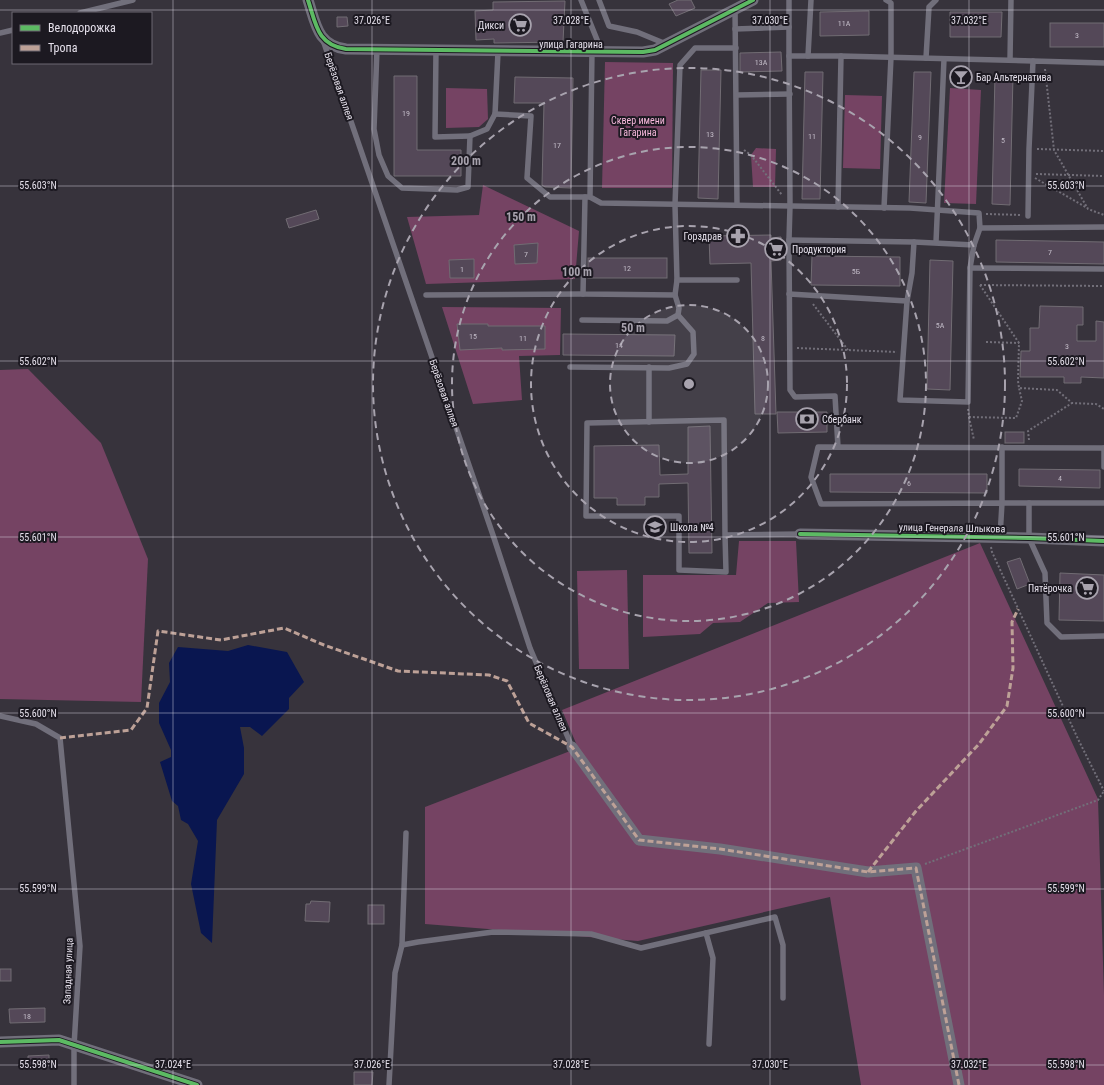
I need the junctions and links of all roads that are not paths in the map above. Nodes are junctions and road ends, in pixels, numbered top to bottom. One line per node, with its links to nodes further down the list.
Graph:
1 (134, 0): 12 (lane)
2 (308, 0): 17 (street)
3 (581, 0): 23 (lane)
4 (599, 0): 18 (lane)
5 (753, 0): 11 (street, улица Гагарина)
6 (789, 0): 13 (lane)
7 (811, 0): 25 (lane)
8 (886, 0): 27 (lane)
9 (936, 0): 28 (lane)
10 (1011, 0): 30 (lane)
11 (735, 9): 14 (lane); 18 (street, улица Гагарина)
12 (84, 12)
13 (789, 27): 14 (lane); 24 (lane)
14 (736, 29): 19 (lane)
15 (12, 30): 16 (lane)
16 (0, 33)
17 (321, 36): 20 (street, улица Гагарина); 79 (lane, Берёзовая аллея)
18 (666, 44): 23 (street, улица Гагарина)
19 (736, 48): 34 (lane); 39 (lane)
20 (377, 49): 21 (street, улица Гагарина); 36 (lane)
21 (436, 50): 22 (street, улица Гагарина); 36 (lane)
22 (498, 52): 23 (street, улица Гагарина); 35 (lane)
23 (597, 52): 37 (lane)
24 (789, 56): 25 (lane); 33 (lane)
25 (808, 56): 26 (lane)
26 (841, 56): 27 (lane); 41 (lane)
27 (891, 57): 28 (lane); 42 (lane)
28 (926, 58): 29 (lane)
29 (944, 59): 30 (lane); 43 (lane)
30 (1010, 60): 31 (lane)
31 (1033, 61): 32 (lane); 44 (lane)
32 (1104, 63)
33 (790, 94): 34 (lane); 40 (lane)
34 (737, 95): 38 (lane)
35 (495, 114): 36 (lane); 37 (lane)
36 (470, 136)
37 (587, 197): 39 (lane); 55 (lane)
38 (737, 204): 39 (lane); 40 (lane)
39 (675, 205): 53 (lane)
40 (790, 206): 41 (lane); 47 (lane)
41 (838, 207): 42 (lane)
42 (884, 208): 43 (lane)
43 (937, 210): 46 (lane); 49 (lane)
44 (1028, 216)
45 (1104, 227): 46 (lane)
46 (980, 228): 50 (lane)
47 (789, 240): 48 (lane); 56 (lane)
48 (914, 242): 49 (lane); 59 (lane)
49 (936, 242): 50 (lane)
50 (974, 245): 51 (lane)
51 (970, 268): 52 (lane); 59 (lane)
52 (1104, 269)
53 (677, 280): 54 (lane); 58 (lane)
54 (737, 280)
55 (583, 294): 57 (lane); 58 (lane)
56 (789, 294): 59 (lane); 65 (lane)
57 (426, 295)
58 (675, 295): 60 (lane)
59 (907, 301)
60 (678, 315): 61 (lane); 63 (lane)
61 (582, 320)
62 (570, 367): 63 (lane)
63 (649, 367): 64 (lane)
64 (649, 422): 73 (lane); 73 (lane)
65 (838, 447): 66 (lane); 69 (lane)
66 (1002, 447): 67 (lane); 69 (lane)
67 (1104, 448): 68 (lane)
68 (1104, 467)
69 (1002, 503): 70 (lane); 74 (lane)
70 (1030, 503): 71 (lane); 75 (lane)
71 (1104, 504)
72 (800, 534): 73 (lane); 74 (street, улица Генерала Шлыкова)
73 (725, 535)
74 (995, 537): 75 (street, улица Генерала Шлыкова)
75 (1029, 538): 76 (street, улица Генерала Шлыкова); 77 (lane)
76 (1104, 541)
77 (1104, 636)
78 (0, 716): 86 (lane, Западная улица)
79 (572, 747): 90 (street)
80 (406, 833): 82 (lane)
81 (706, 933): 82 (lane); 83 (lane); 85 (lane)
82 (402, 945): 89 (lane)
83 (783, 998)
84 (0, 1042): 86 (street)
85 (709, 1044)
86 (74, 1046): 87 (lane, Западная улица); 88 (street)
87 (74, 1085)
88 (197, 1085)
89 (389, 1085)
90 (959, 1085)

